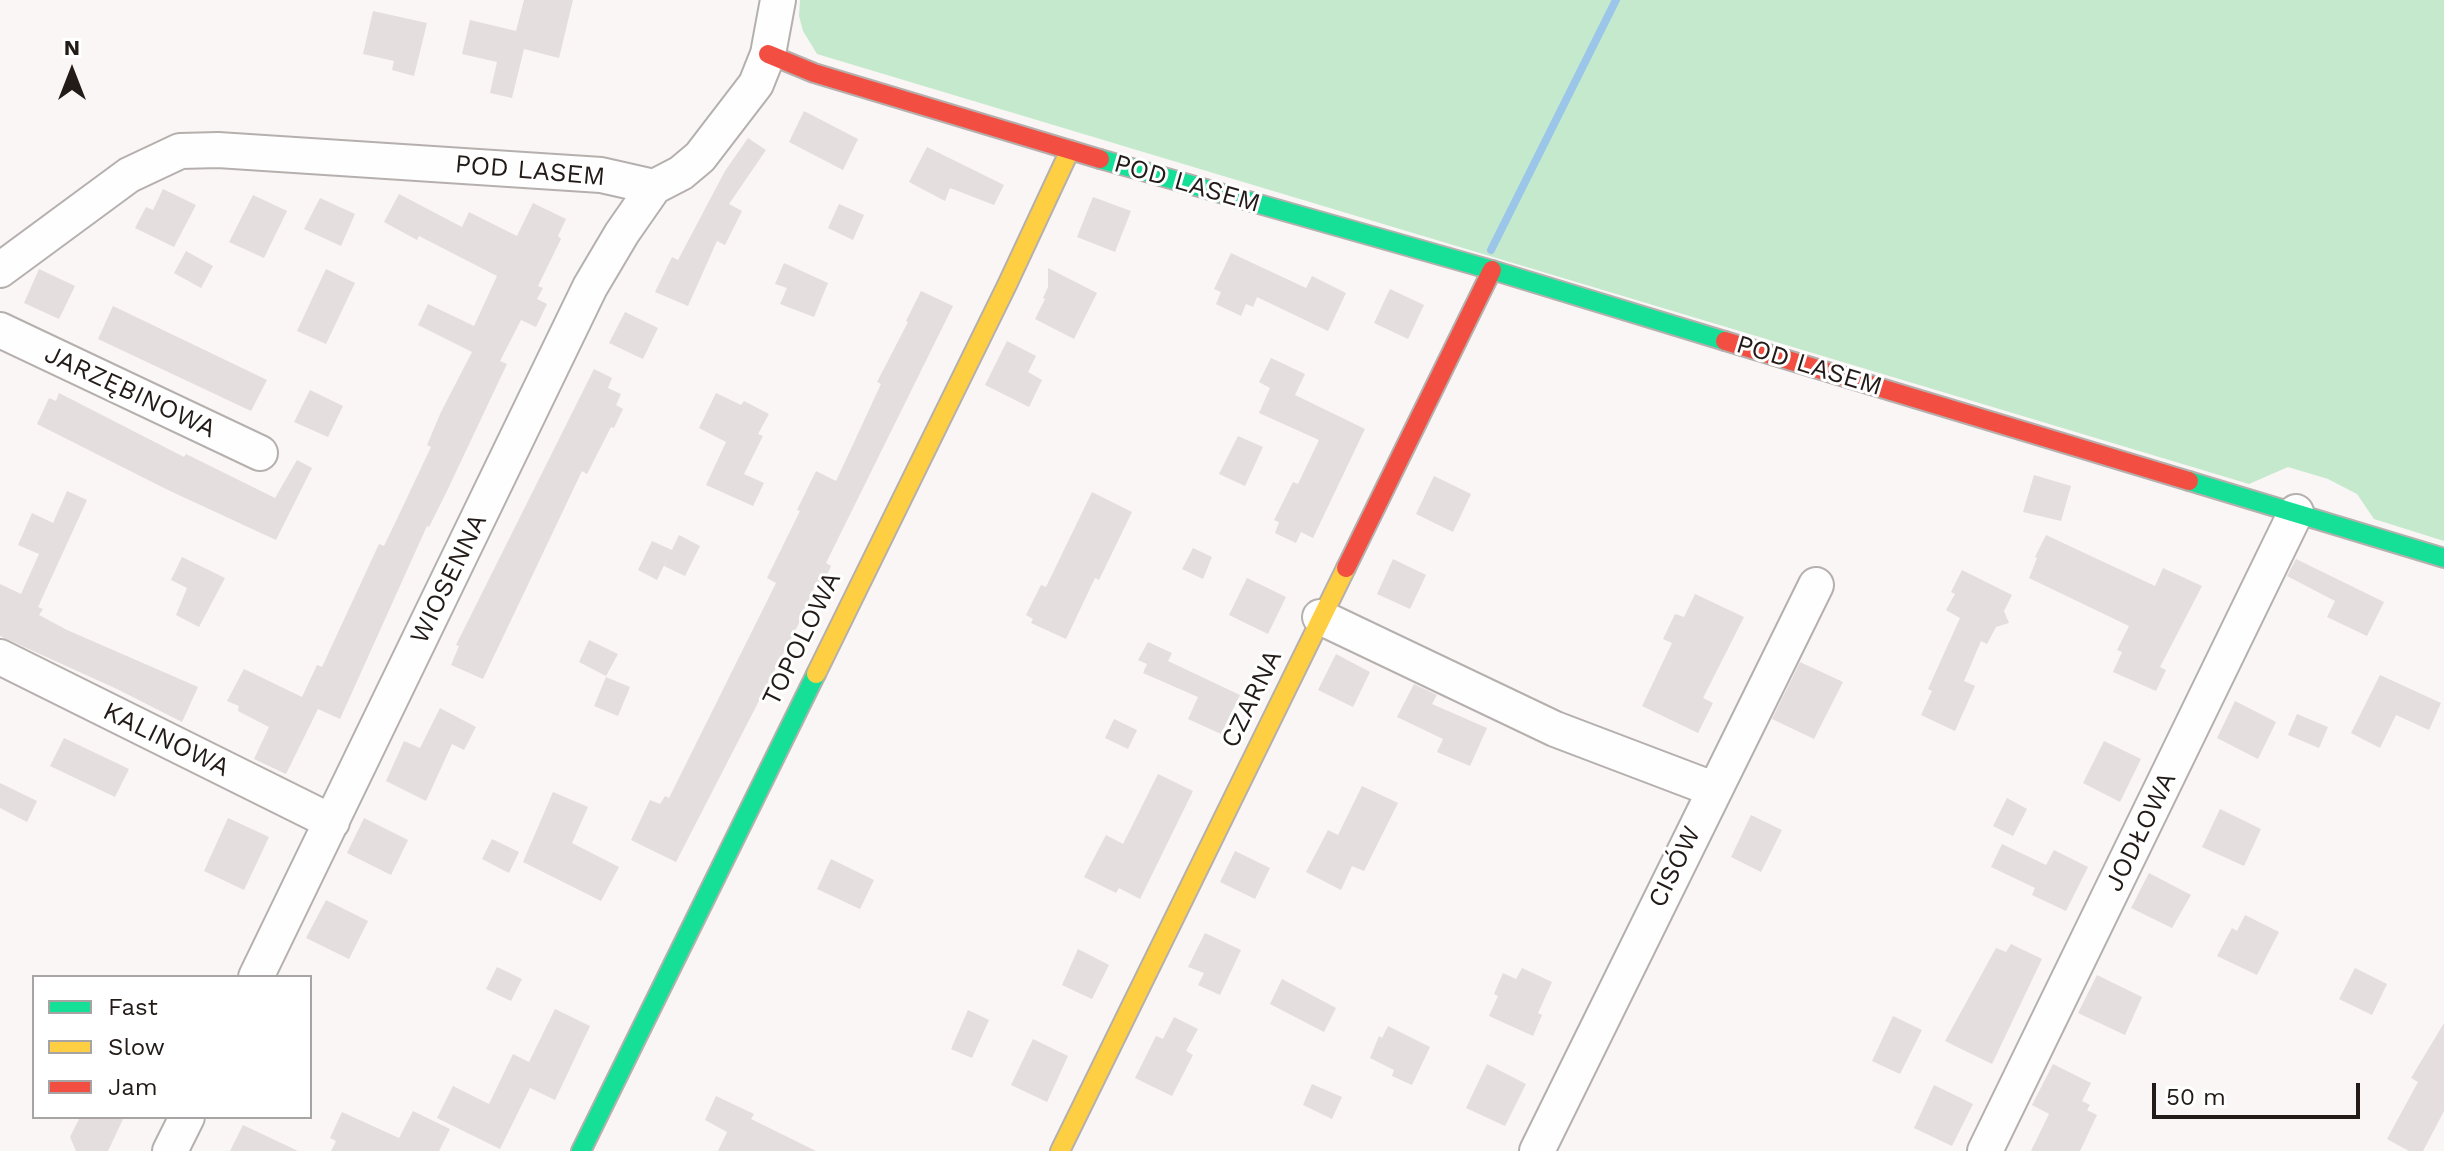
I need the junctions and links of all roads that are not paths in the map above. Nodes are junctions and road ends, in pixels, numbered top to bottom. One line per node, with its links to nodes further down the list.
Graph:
1 (778, 0): 2 (street)
2 (768, 54): 3 (street, POD LASEM); 4 (street)
3 (1070, 150): 6 (street, POD LASEM); 19 (street, TOPOLOWA)
4 (654, 187): 5 (street, POD LASEM); 15 (street, WIOSENNA)
5 (0, 270)
6 (1492, 270): 9 (street, POD LASEM); 12 (street, CZARNA)
7 (0, 330): 8 (street, JARZĘBINOWA)
8 (260, 453)
9 (2296, 512): 10 (street, POD LASEM); 22 (street, JODŁOWA)
10 (2444, 558)
11 (1816, 585): 14 (street, CISÓW)
12 (1320, 617): 14 (street); 20 (street, CZARNA)
13 (0, 657): 15 (street, KALINOWA)
14 (1713, 789): 21 (street, CISÓW)
15 (332, 822): 16 (street, WIOSENNA)
16 (257, 975)
17 (186, 1119): 18 (street)
18 (170, 1151)
19 (581, 1151)
20 (1060, 1151)
21 (1537, 1151)
22 (1985, 1151)

